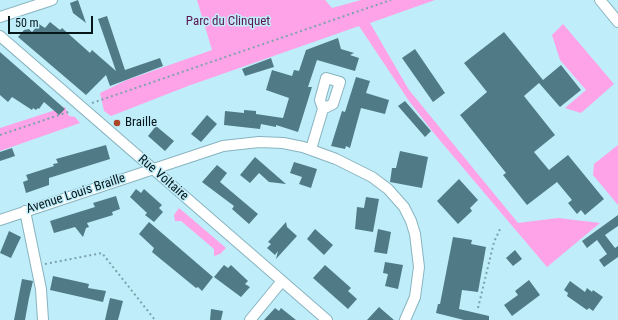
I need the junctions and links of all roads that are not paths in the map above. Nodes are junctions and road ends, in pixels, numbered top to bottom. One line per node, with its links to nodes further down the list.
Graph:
1 (52, 0): 3 (street)
2 (600, 0): 4 (street)
3 (0, 17)
4 (618, 22)
5 (0, 36): 8 (street, Rue Voltaire)
6 (323, 110): 7 (street)
7 (311, 149): 8 (street, Avenue Louis Braille); 15 (street, Avenue Louis Braille)
8 (152, 168): 9 (street, Avenue Louis Braille); 11 (street, Rue Voltaire)
9 (25, 211): 10 (street, Avenue Louis Braille); 12 (street)
10 (0, 220)
11 (282, 281): 13 (street); 14 (street, Rue Voltaire)
12 (44, 316)
13 (250, 320)
14 (327, 320)
15 (405, 320)

